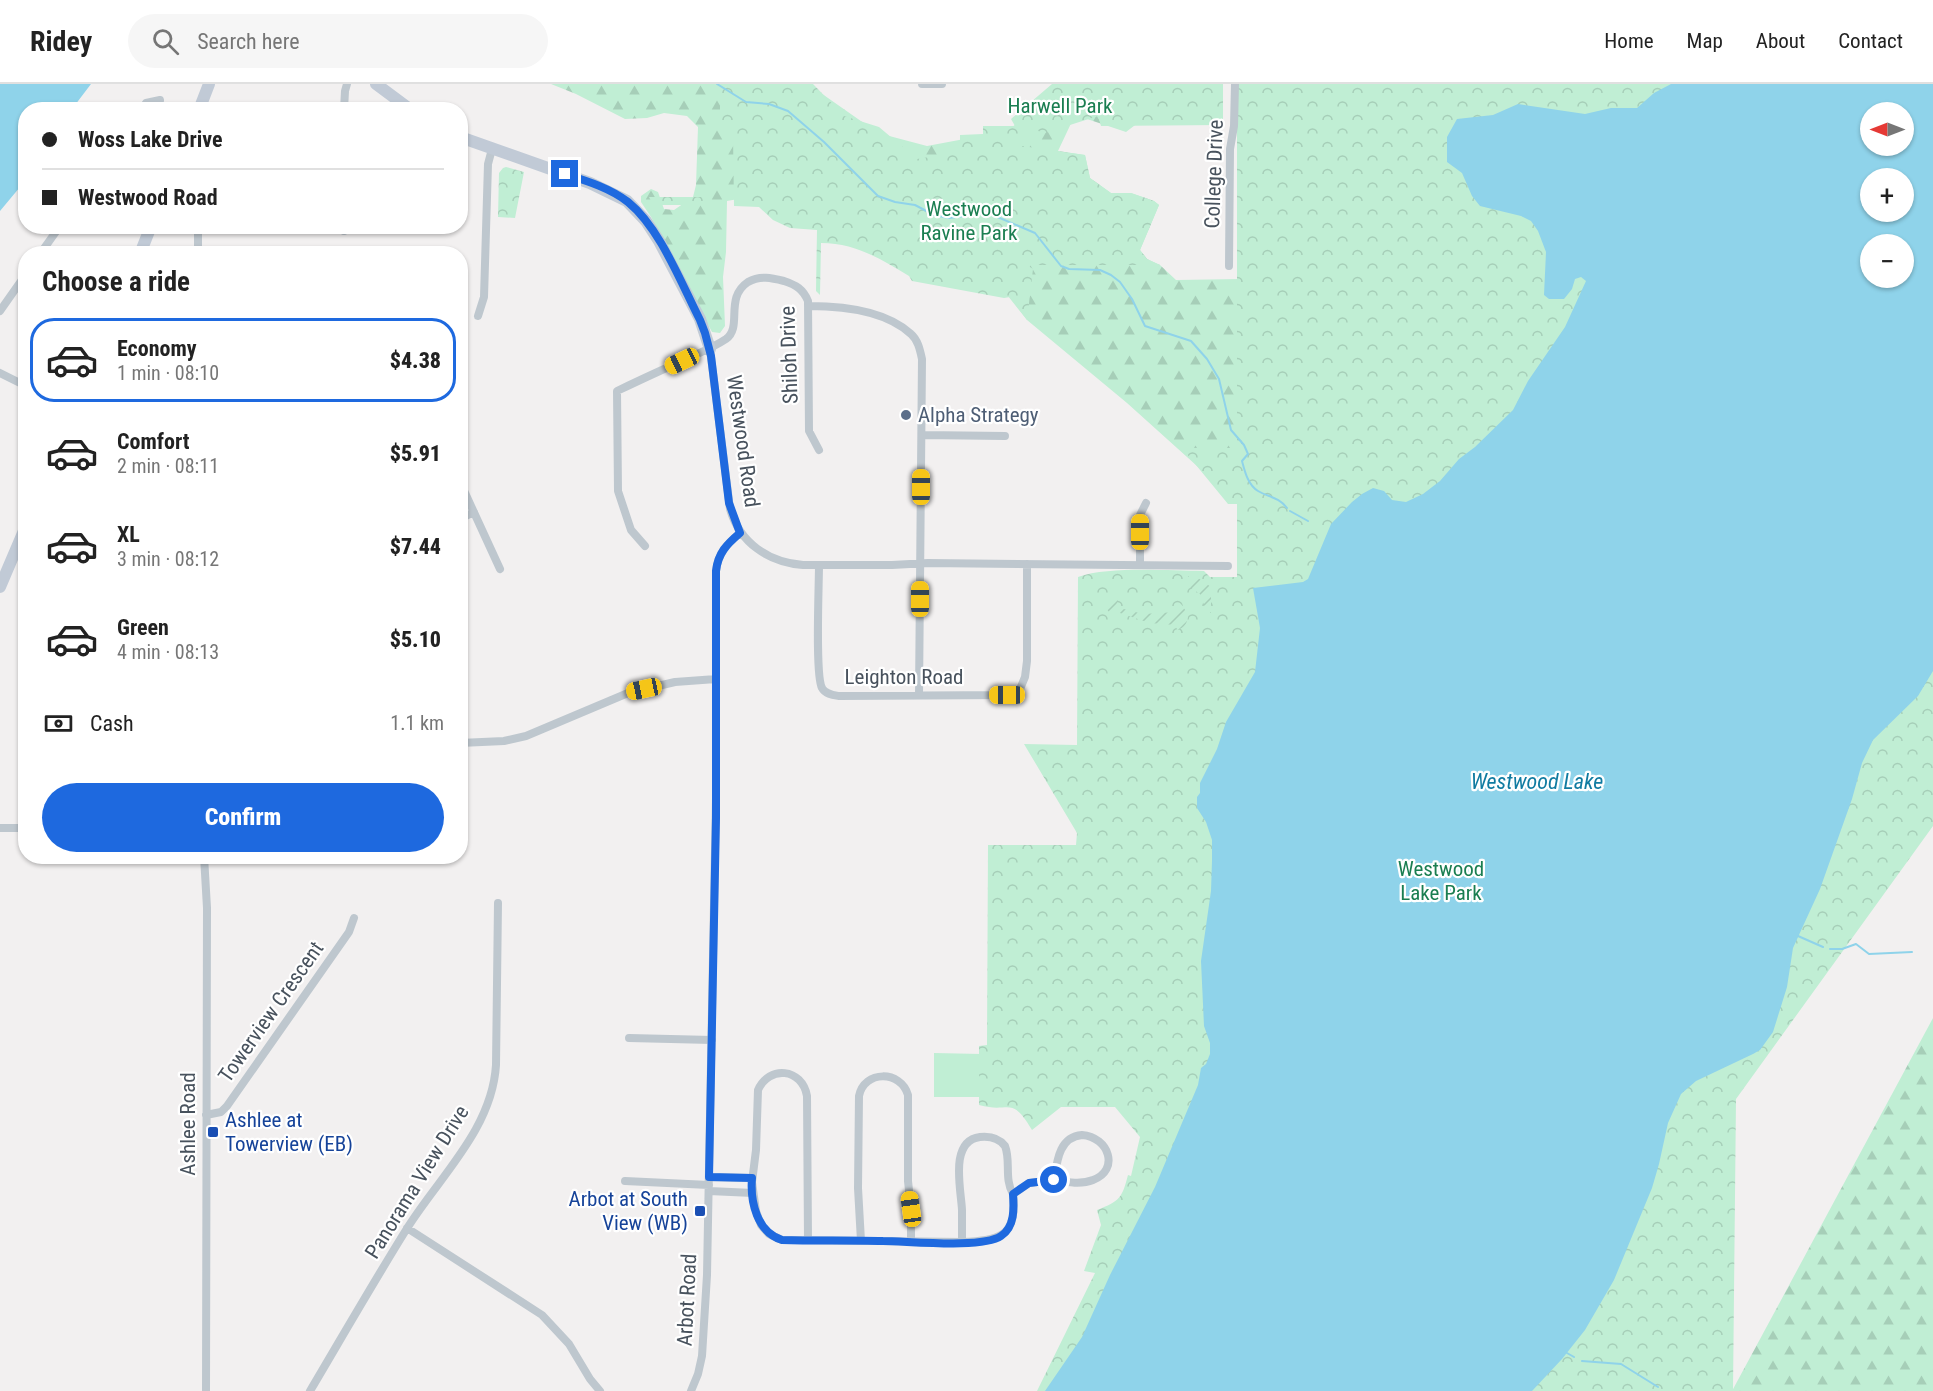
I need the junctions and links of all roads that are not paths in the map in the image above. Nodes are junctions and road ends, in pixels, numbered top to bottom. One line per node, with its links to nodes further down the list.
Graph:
1 (210, 84): 9 (street)
2 (347, 84): 10 (street)
3 (376, 84): 11 (street)
4 (922, 84): 5 (street)
5 (942, 84)
6 (1234, 84): 14 (street, College Drive)
7 (160, 100): 8 (street)
8 (151, 102)
9 (202, 102)
10 (344, 102)
11 (400, 102)
12 (468, 140): 13 (street, Westwood Road)
13 (492, 149): 18 (street); 19 (street, Westwood Road)
14 (1229, 266)
15 (18, 285): 17 (street)
16 (809, 306): 19 (street, Shiloh Drive); 22 (street); 24 (street, Shiloh Drive)
17 (0, 311)
18 (478, 316)
19 (710, 349): 29 (street, Westwood Road); 31 (street)
20 (0, 373): 21 (street)
21 (18, 382)
22 (922, 435): 23 (street); 32 (street)
23 (1005, 436)
24 (819, 450)
25 (468, 499): 27 (street)
26 (1146, 503): 35 (street)
27 (474, 512): 28 (street); 37 (street)
28 (468, 515)
29 (740, 533): 34 (street, Westwood Road); 39 (street, Arbot Road)
30 (18, 545): 38 (street)
31 (645, 546)
32 (920, 564): 33 (street, Westwood Road); 34 (street, Westwood Road); 40 (street)
33 (1028, 564): 35 (street, Westwood Road); 40 (street, Leighton Road)
34 (819, 565): 40 (street, Leighton Road)
35 (1140, 565): 36 (street, Westwood Road)
36 (1228, 566)
37 (500, 569)
38 (0, 587)
39 (716, 679): 41 (street); 48 (street, Arbot Road)
40 (919, 695)
41 (468, 743)
42 (0, 828): 43 (street)
43 (18, 828)
44 (204, 864): 49 (street, Ashlee Road)
45 (498, 903): 56 (street, Panorama View Drive)
46 (354, 918): 49 (street, Towerview Crescent)
47 (629, 1038): 48 (street)
48 (712, 1040): 53 (street, Arbot Road)
49 (206, 1115): 62 (street, Ashlee Road)
50 (752, 1178): 53 (street); 54 (street); 57 (street)
51 (1054, 1180): 51 (street); 55 (street)
52 (625, 1181): 53 (street)
53 (709, 1184): 54 (street); 61 (street, Arbot Road)
54 (753, 1193): 57 (street)
55 (1013, 1194): 60 (street); 60 (street)
56 (407, 1228): 63 (street, Panorama View Drive); 64 (street)
57 (808, 1240): 58 (street)
58 (861, 1241): 59 (street); 59 (street)
59 (911, 1242): 60 (street)
60 (962, 1242)
61 (694, 1389)
62 (206, 1391)
63 (310, 1391)
64 (600, 1391)

